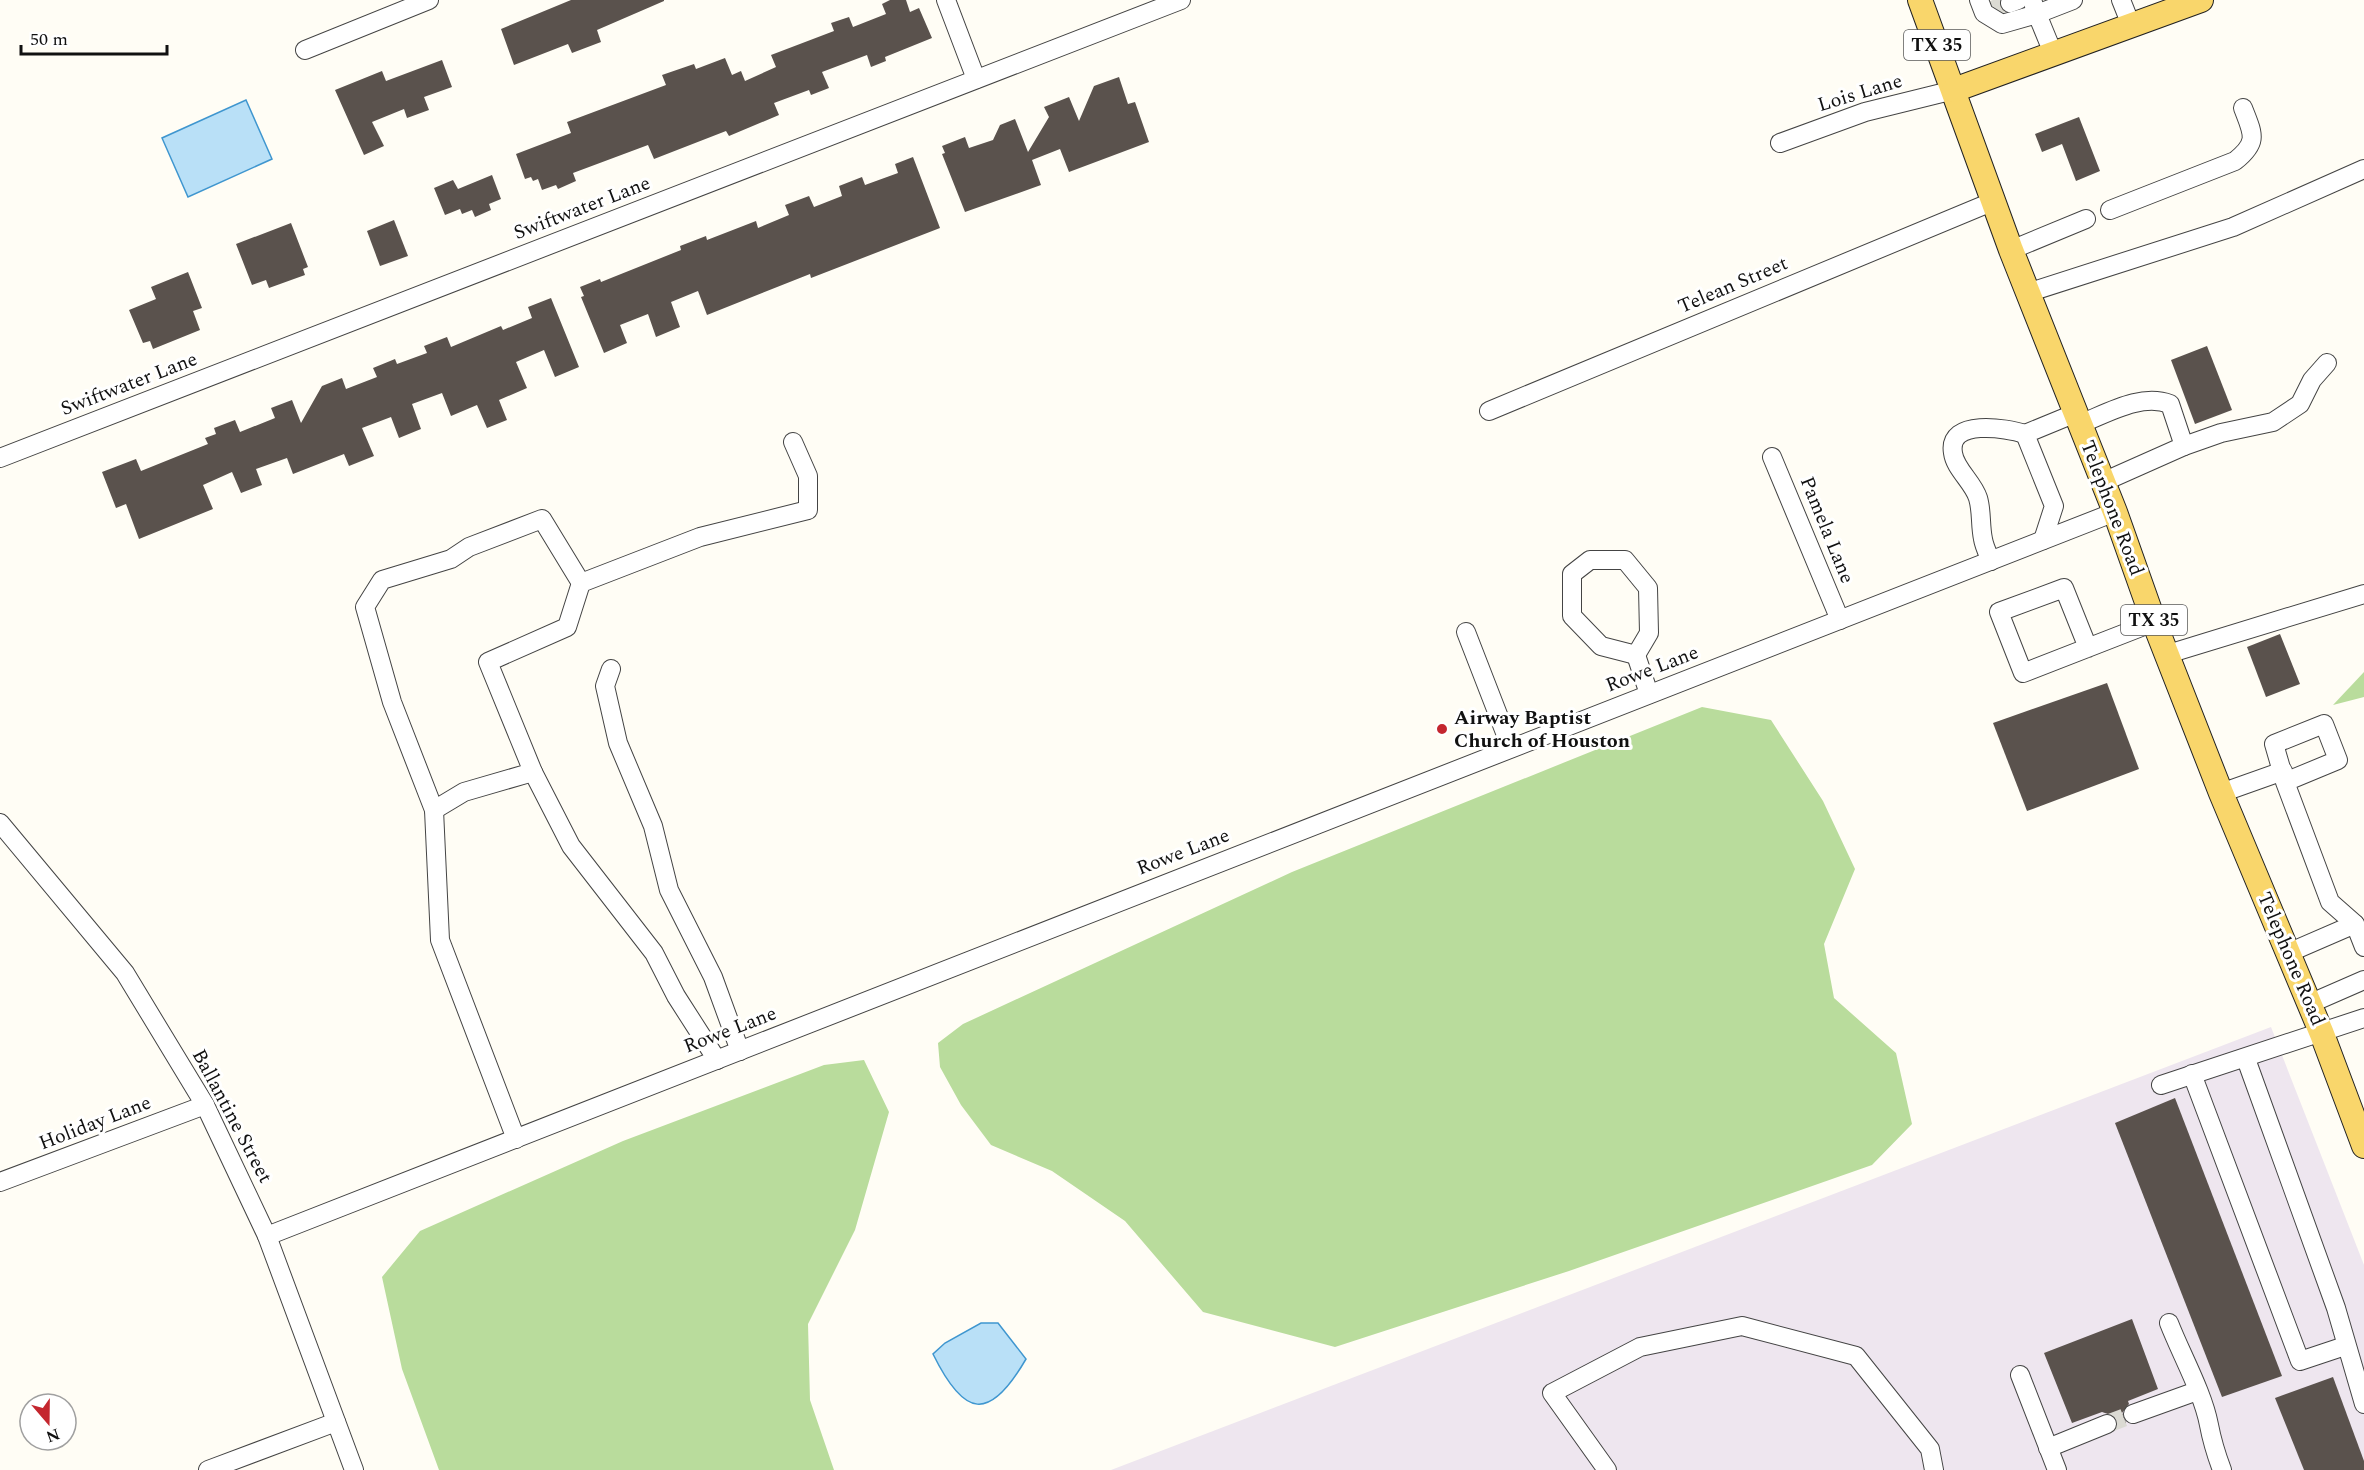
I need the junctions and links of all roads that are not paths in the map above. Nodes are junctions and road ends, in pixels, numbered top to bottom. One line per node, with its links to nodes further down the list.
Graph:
1 (946, 0): 13 (street)
2 (1181, 0): 13 (street, Swiftwater Lane)
3 (1920, 0): 14 (main road, Telephone Road / TX 35)
4 (2073, 0): 8 (street)
5 (2121, 0): 10 (street)
6 (2201, 0): 10 (main road)
7 (423, 1): 11 (street)
8 (2035, 7): 9 (street); 12 (street)
9 (1984, 8)
10 (2131, 25): 12 (main road)
11 (304, 50)
12 (2053, 53): 14 (main road)
13 (976, 79): 30 (street, Swiftwater Lane)
14 (1954, 90): 16 (street, Lois Lane); 18 (main road, Telephone Road / TX 35)
15 (2243, 108): 19 (street)
16 (1780, 143)
17 (2364, 169): 22 (street)
18 (1994, 201): 21 (main road, Telephone Road / TX 35); 24 (street, Telean Street)
19 (2110, 210)
20 (2086, 219): 21 (street)
21 (2011, 250): 22 (main road, Telephone Road / TX 35)
22 (2027, 293): 25 (main road, Telephone Road / TX 35)
23 (2327, 363): 28 (street)
24 (1489, 411)
25 (2078, 419): 26 (street); 28 (street); 31 (main road, Telephone Road / TX 35)
26 (2025, 434): 33 (street); 34 (street)
27 (793, 442): 35 (street)
28 (2184, 446): 31 (street)
29 (1772, 457): 37 (street, Pamela Lane)
30 (0, 458)
31 (2103, 482): 32 (main road, Telephone Road / TX 35)
32 (2115, 512): 33 (street, Rowe Lane); 38 (main road, Telephone Road / TX 35)
33 (2043, 540): 34 (street, Rowe Lane)
34 (1990, 561): 37 (street, Rowe Lane)
35 (581, 583): 46 (street); 48 (street)
36 (2364, 594): 41 (street)
37 (1840, 620): 44 (street, Rowe Lane)
38 (2154, 622): 40 (street); 41 (main road, Telephone Road / TX 35)
39 (1466, 632): 45 (street)
40 (2088, 648): 40 (street)
41 (2168, 654): 47 (main road, Telephone Road / TX 35)
42 (1636, 655): 42 (street); 44 (street)
43 (611, 669): 57 (street)
44 (1649, 694): 45 (street, Rowe Lane)
45 (1511, 748): 57 (street, Rowe Lane)
46 (533, 772): 48 (street); 59 (street)
47 (2221, 793): 50 (street); 52 (main road, Telephone Road / TX 35)
48 (434, 810): 63 (street)
49 (0, 823): 62 (street, Ballantine Street)
50 (2355, 924): 51 (street); 52 (street)
51 (2364, 947)
52 (2288, 953): 54 (main road, Telephone Road / TX 35)
53 (2364, 980): 54 (street)
54 (2309, 1004): 56 (main road, Telephone Road / TX 35)
55 (2364, 1018): 56 (street)
56 (2322, 1034): 58 (street); 64 (main road, Telephone Road / TX 35)
57 (740, 1051): 59 (street, Rowe Lane)
58 (2246, 1059): 60 (street); 68 (street)
59 (717, 1060): 63 (street, Rowe Lane)
60 (2192, 1074): 61 (street); 68 (street)
61 (2161, 1085)
62 (205, 1105): 65 (street, Holiday Lane); 66 (street, Ballantine Street)
63 (516, 1139): 66 (street, Rowe Lane)
64 (2364, 1146)
65 (0, 1182)
66 (267, 1236): 73 (street, Ballantine Street)
67 (2169, 1323): 70 (street)
68 (2345, 1346): 71 (street)
69 (2020, 1375): 75 (street)
70 (2197, 1391): 72 (street); 81 (street)
71 (2364, 1404)
72 (2133, 1414)
73 (336, 1422): 76 (street); 77 (street, Ballantine Street)
74 (2107, 1424): 75 (street)
75 (2048, 1448): 80 (street)
76 (208, 1470)
77 (354, 1470)
78 (1607, 1470): 79 (street)
79 (1934, 1470)
80 (2057, 1470)
81 (2222, 1470)

